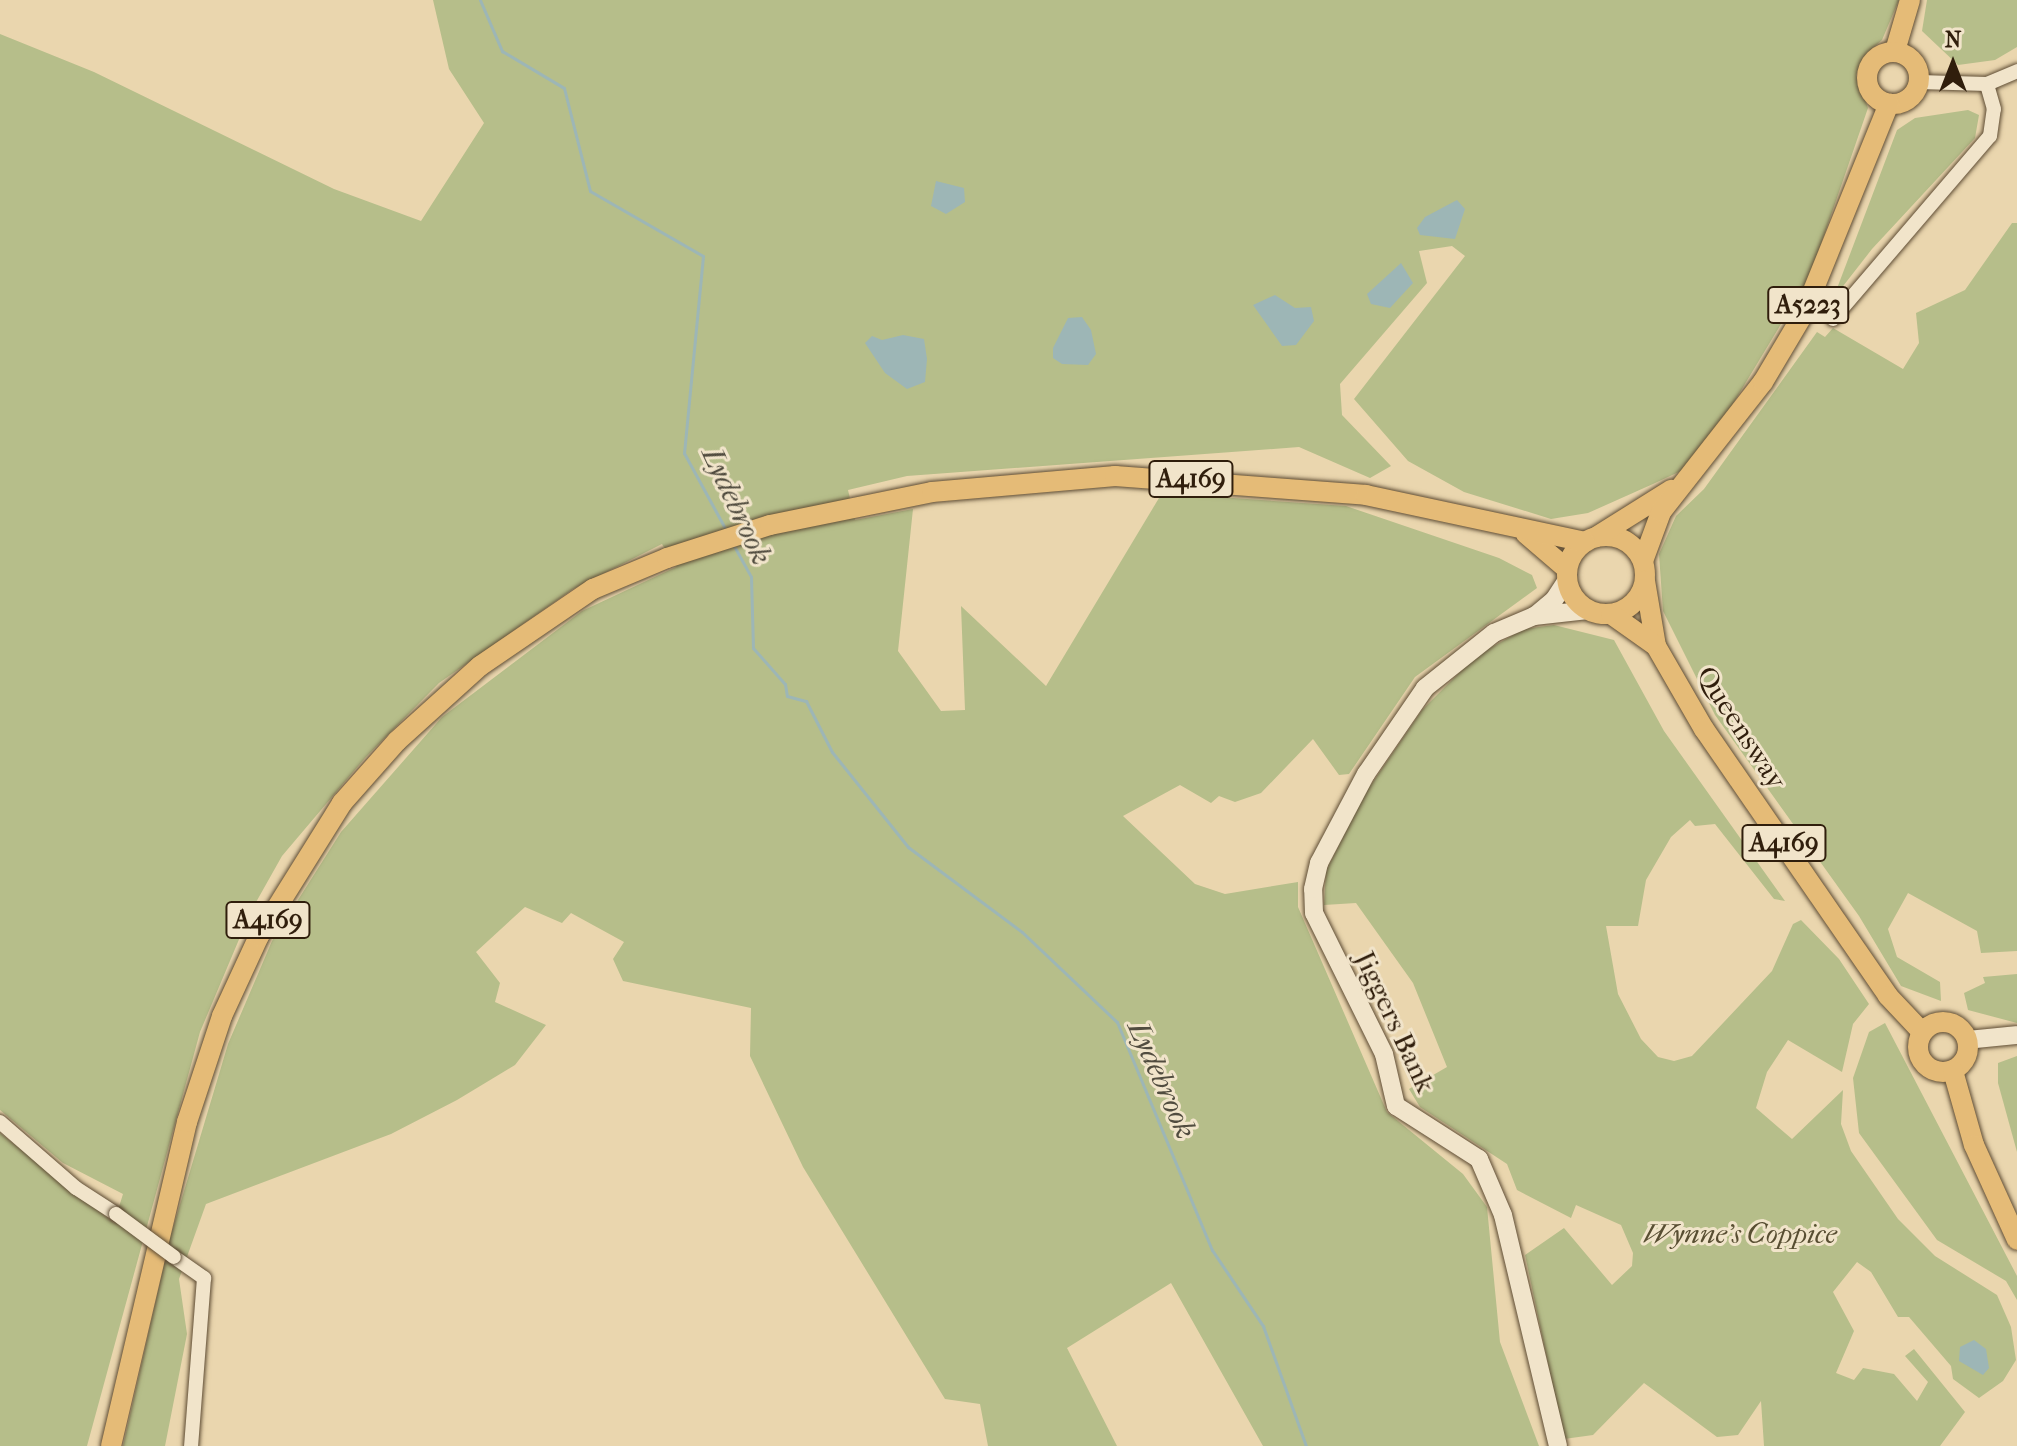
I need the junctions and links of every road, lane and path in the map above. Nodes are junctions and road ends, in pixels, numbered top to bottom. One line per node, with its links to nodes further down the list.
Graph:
1 (1910, 0): 2 (main road)
2 (1895, 51): 4 (main road); 6 (main road)
3 (2017, 71): 5 (street)
4 (1919, 82): 5 (street); 6 (main road)
5 (1987, 84): 7 (street)
6 (1889, 104): 8 (main road, A5223)
7 (1833, 319)
8 (1684, 481): 10 (main road, A5223); 11 (main road, A5223)
9 (1523, 531): 10 (main road, A4169); 12 (main road, A4169); 23 (main road, A4169)
10 (1590, 540): 11 (main road); 12 (main road)
11 (1644, 571): 14 (main road); 16 (main road, Queensway / A4169)
12 (1567, 575): 13 (main road); 15 (street, Jiggers Bank)
13 (1588, 610): 14 (main road); 15 (street, Jiggers Bank)
14 (1611, 614): 16 (main road, Queensway / A4169)
15 (1534, 616): 25 (street, Jiggers Bank)
16 (1656, 646): 17 (main road, Queensway / A4169)
17 (1922, 1032): 19 (main road); 20 (main road)
18 (2017, 1035): 19 (street)
19 (1967, 1040): 20 (main road)
20 (1953, 1071): 22 (main road)
21 (0, 1122): 24 (street, bridge)
22 (2017, 1240)
23 (111, 1446)
24 (191, 1446)
25 (1558, 1446)

